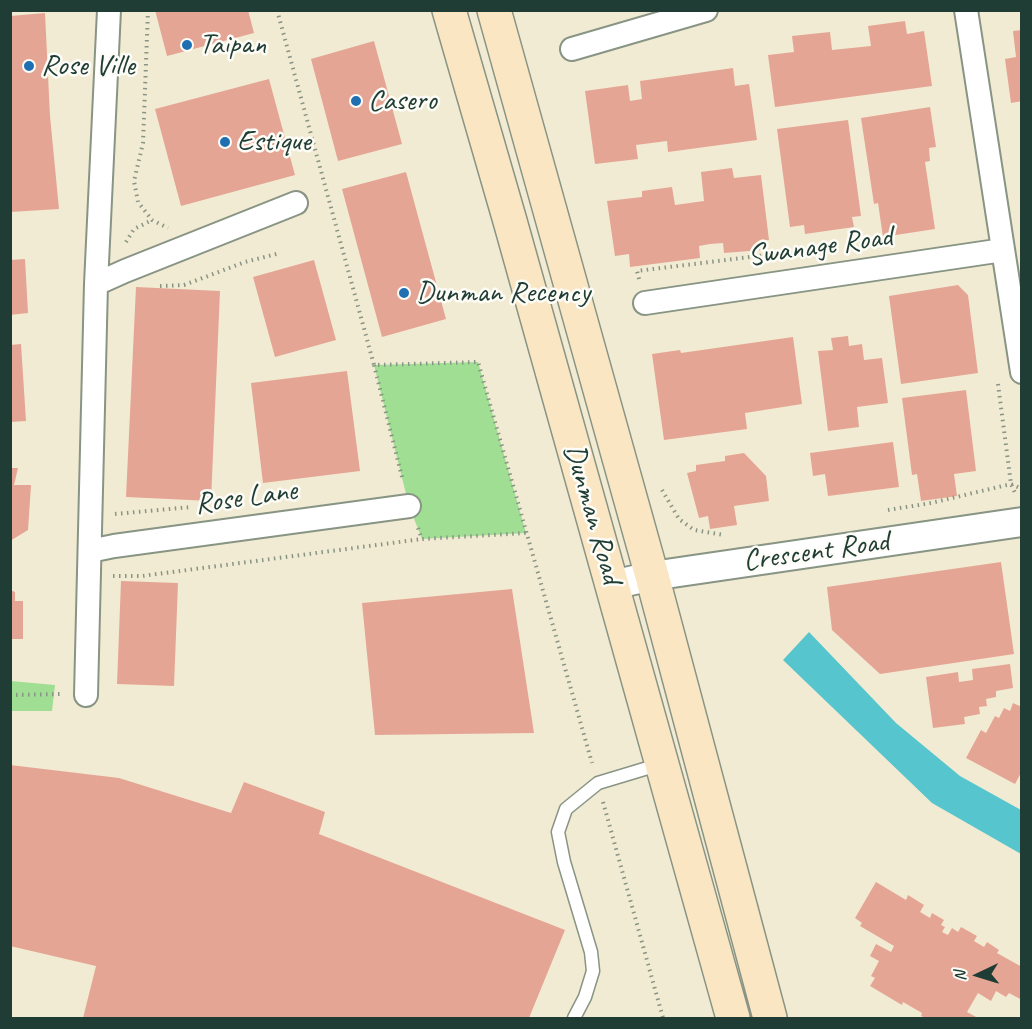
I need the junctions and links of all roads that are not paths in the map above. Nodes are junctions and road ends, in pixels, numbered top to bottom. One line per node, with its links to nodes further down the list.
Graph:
1 (109, 10): 9 (street)
2 (449, 10): 16 (main road, Dunman Road)
3 (494, 10): 15 (main road, Dunman Road)
4 (706, 10): 6 (street)
5 (966, 10): 8 (street)
6 (572, 49)
7 (296, 203): 9 (street)
8 (1002, 250): 10 (street, Swanage Road); 11 (street)
9 (96, 284): 14 (street)
10 (645, 303)
11 (1022, 372)
12 (409, 506): 14 (street, Rose Lane)
13 (1022, 522): 15 (street, Crescent Road)
14 (90, 551): 17 (street)
15 (652, 576): 16 (street, Crescent Road); 21 (main road, Dunman Road)
16 (612, 585): 18 (main road, Dunman Road)
17 (86, 695)
18 (662, 763): 19 (lane); 20 (main road, Dunman Road)
19 (574, 1018)
20 (733, 1018)
21 (771, 1018)

